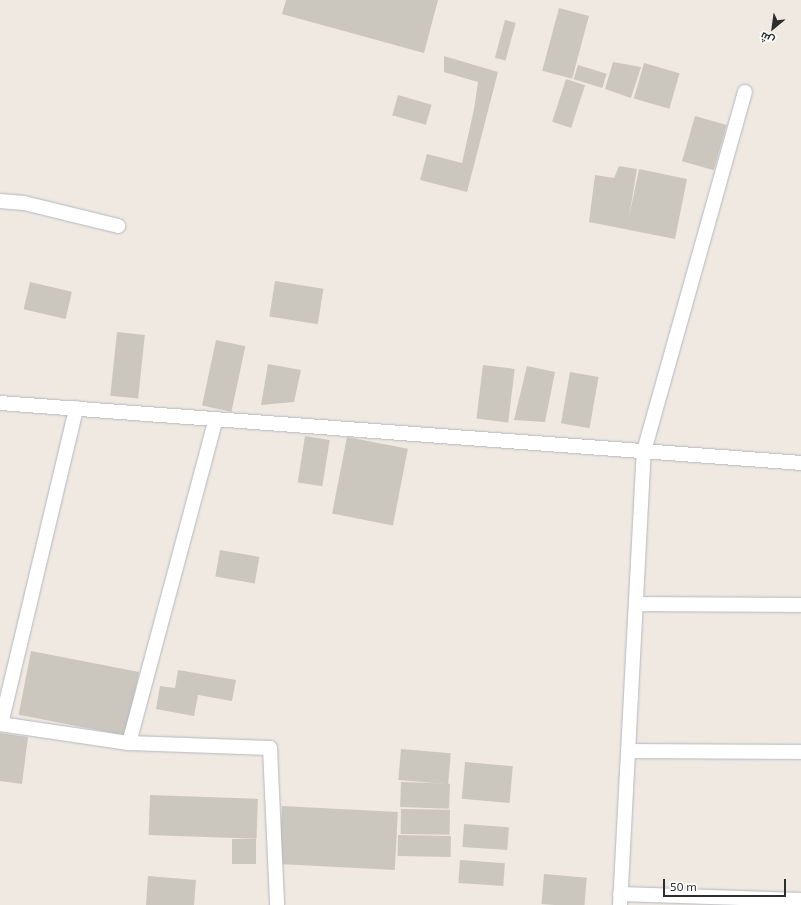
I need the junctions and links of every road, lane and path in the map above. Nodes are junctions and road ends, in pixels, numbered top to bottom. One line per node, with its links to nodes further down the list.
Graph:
1 (745, 92): 7 (street)
2 (0, 201): 3 (street)
3 (118, 226)
4 (0, 403): 5 (street)
5 (76, 408): 6 (street); 11 (street)
6 (216, 419): 7 (street); 12 (street)
7 (644, 451): 8 (street); 9 (street)
8 (801, 463)
9 (636, 604): 10 (street); 13 (street)
10 (801, 605)
11 (0, 724): 12 (street)
12 (129, 743): 17 (street)
13 (628, 751): 14 (street); 15 (street)
14 (801, 752)
15 (620, 899): 16 (street)
16 (801, 900)
17 (277, 905)

